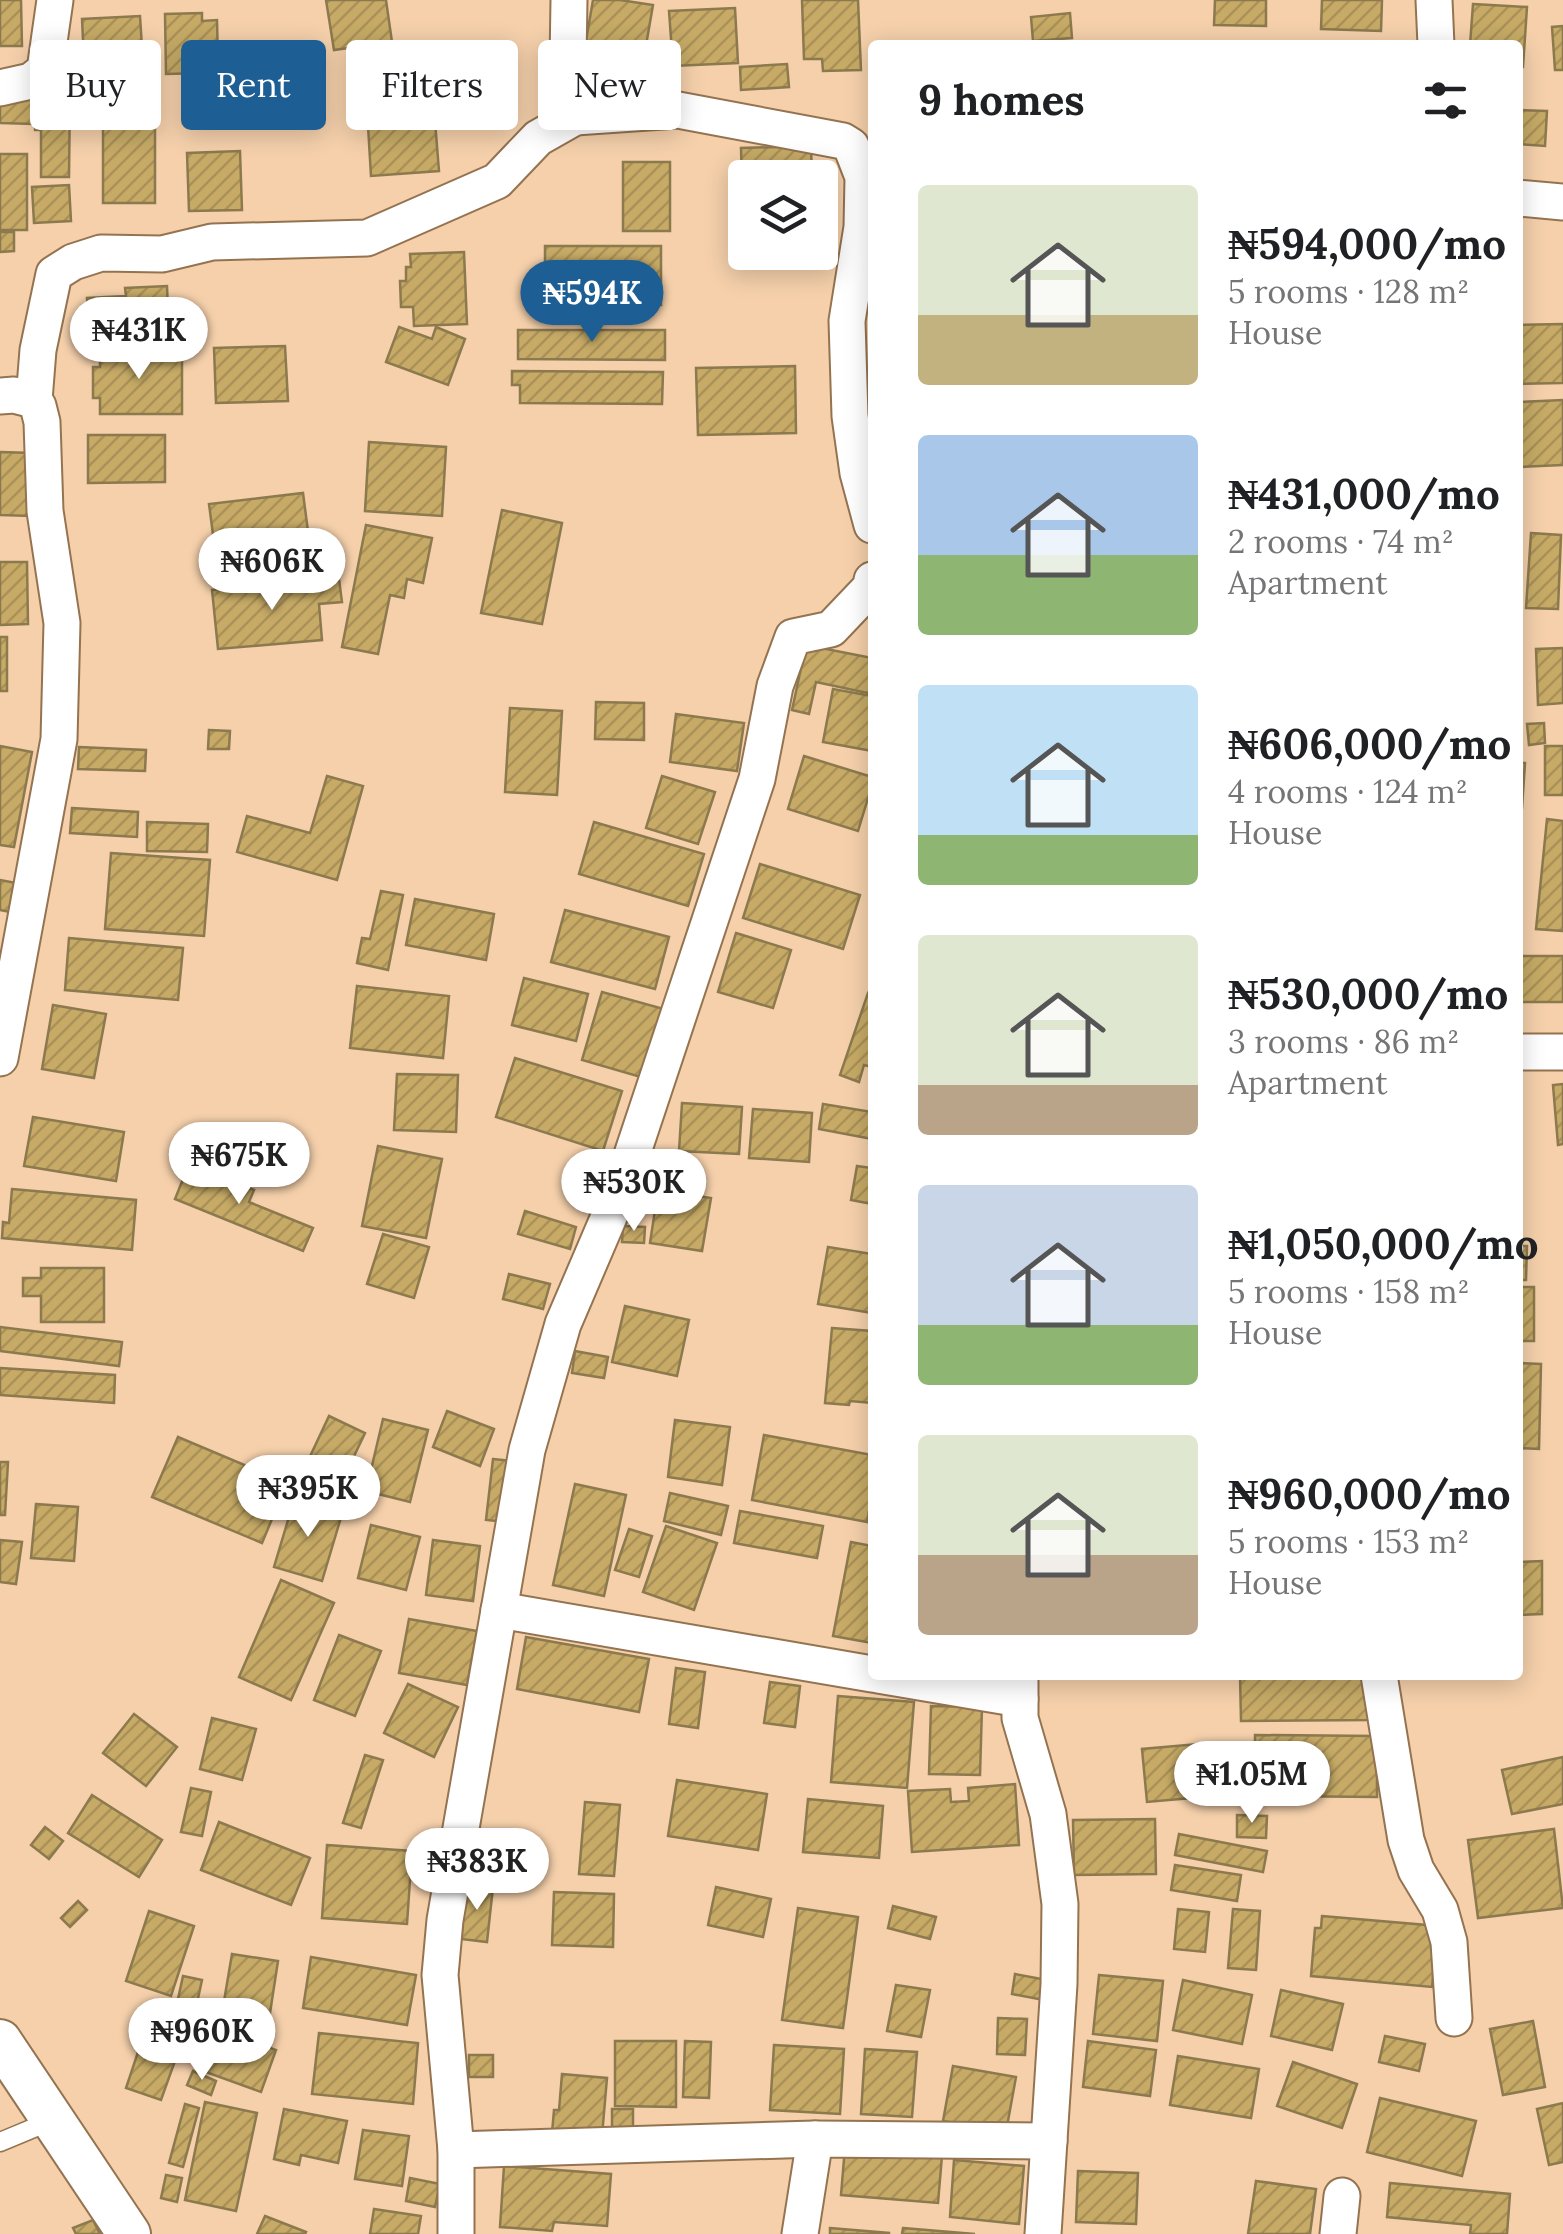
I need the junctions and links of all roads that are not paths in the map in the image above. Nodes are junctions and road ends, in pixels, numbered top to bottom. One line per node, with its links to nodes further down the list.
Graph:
1 (55, 0): 6 (street)
2 (570, 0): 4 (street)
3 (1434, 0): 5 (street)
4 (569, 40)
5 (1436, 40)
6 (0, 88)
7 (681, 111): 12 (street)
8 (552, 130): 11 (street)
9 (1523, 198): 10 (street)
10 (1563, 202)
11 (17, 398): 16 (street)
12 (868, 510)
13 (868, 590): 17 (street)
14 (1523, 1052): 15 (street)
15 (1563, 1052)
16 (0, 1058)
17 (498, 1610): 18 (street); 28 (street)
18 (868, 1673)
19 (942, 1680): 21 (street)
20 (1380, 1680): 22 (street)
21 (1020, 1687): 26 (street)
22 (1454, 2018)
23 (0, 2041): 24 (street)
24 (54, 2119): 27 (lane); 30 (street)
25 (815, 2138): 26 (street); 28 (street); 32 (street)
26 (1049, 2141): 33 (street)
27 (0, 2142)
28 (456, 2150): 31 (street)
29 (1342, 2196): 34 (street)
30 (129, 2234)
31 (456, 2234)
32 (800, 2234)
33 (1043, 2234)
34 (1338, 2234)

